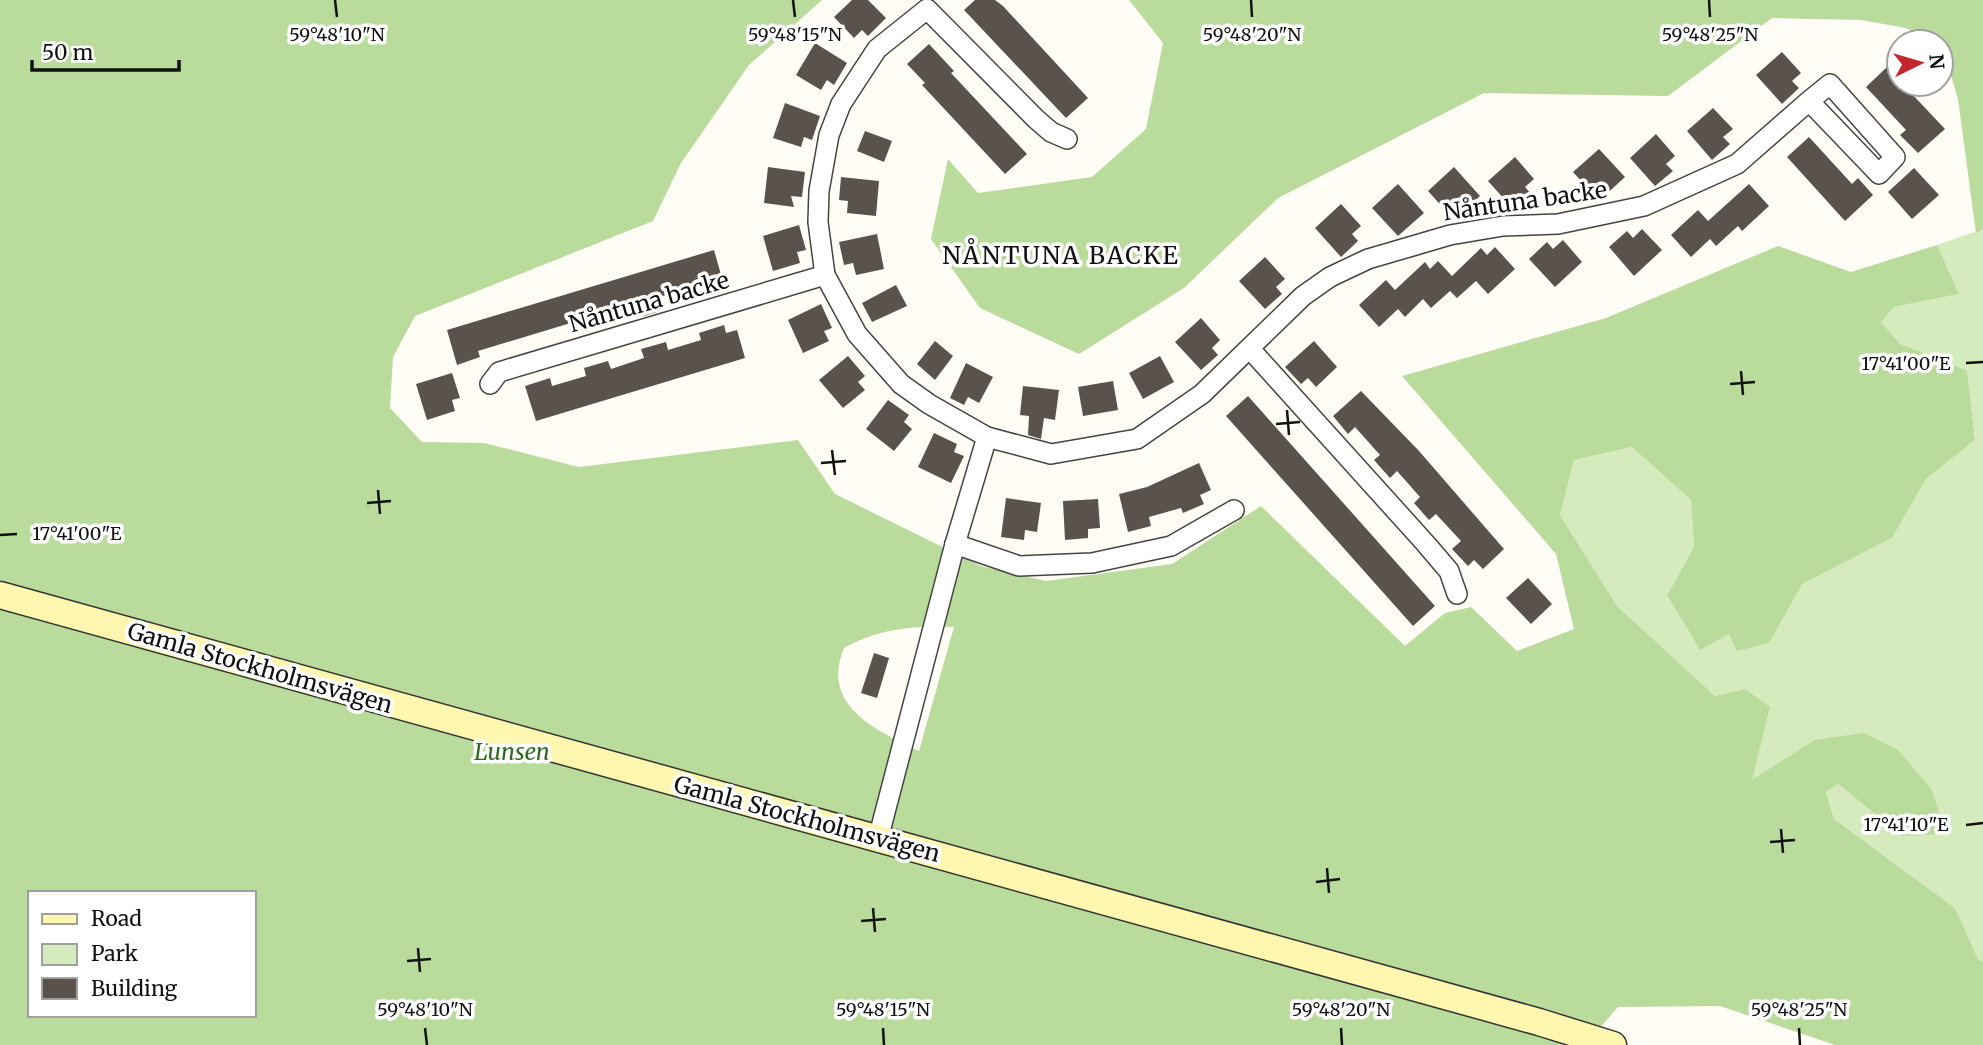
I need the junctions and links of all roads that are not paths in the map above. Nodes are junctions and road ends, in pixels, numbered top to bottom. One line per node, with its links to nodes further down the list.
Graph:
1 (1808, 101): 1 (street, Nåntuna backe); 4 (street, Nåntuna backe)
2 (1067, 139): 3 (street, Nåntuna backe)
3 (825, 275): 5 (street, Nåntuna backe); 6 (street, Nåntuna backe)
4 (1250, 349): 6 (street, Nåntuna backe); 9 (street)
5 (491, 384)
6 (987, 437): 8 (street)
7 (1234, 510): 8 (street)
8 (955, 544): 11 (street)
9 (1457, 594)
10 (0, 595): 11 (main road, Gamla Stockholmsvägen)
11 (878, 839): 12 (main road, Gamla Stockholmsvägen)
12 (1613, 1045)

